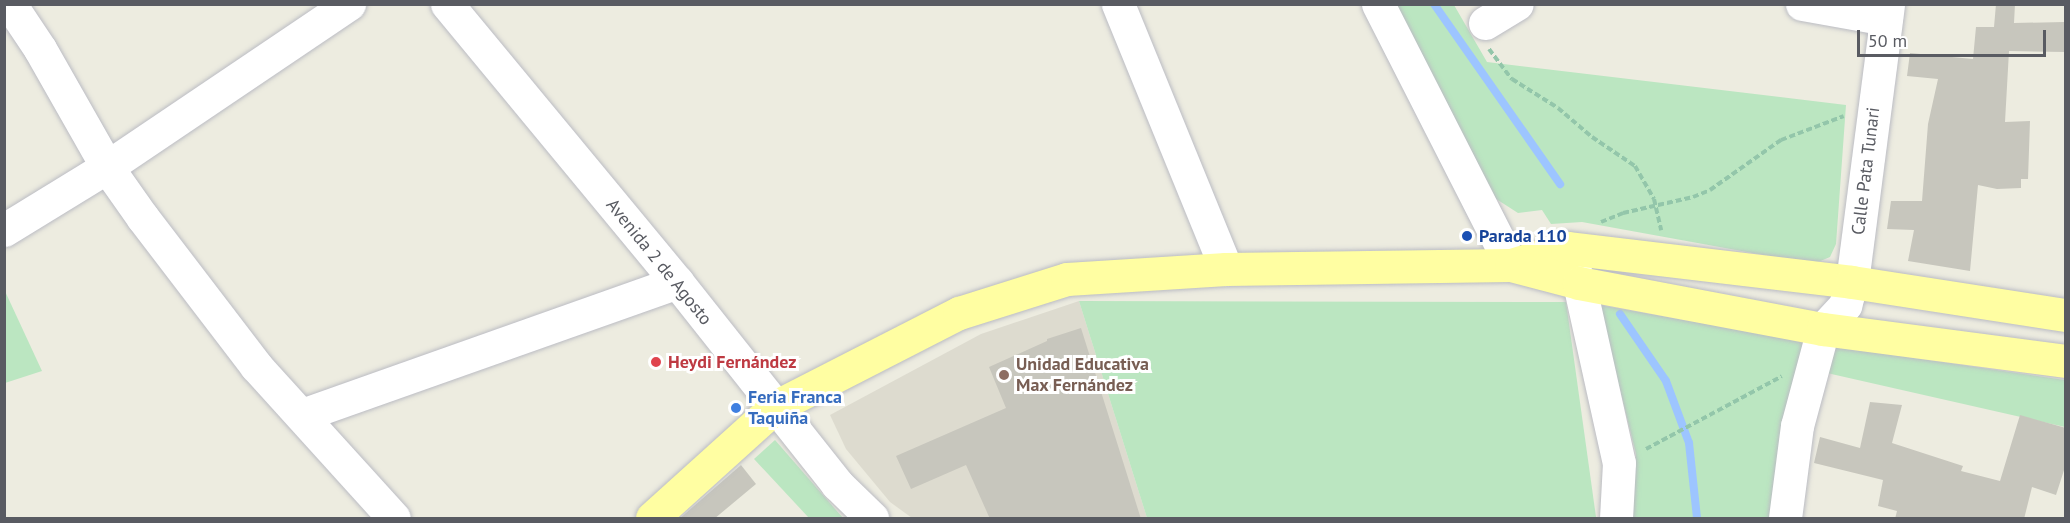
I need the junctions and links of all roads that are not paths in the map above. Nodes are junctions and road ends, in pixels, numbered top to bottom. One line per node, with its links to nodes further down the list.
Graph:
1 (10, 4): 10 (street)
2 (349, 4): 10 (street)
3 (447, 4): 15 (street, Avenida 2 de Agosto)
4 (1119, 4): 14 (street)
5 (1378, 4): 13 (street)
6 (1517, 4): 9 (street)
7 (1803, 4): 8 (street)
8 (1887, 12): 16 (street, Calle Pata Tunari)
9 (1485, 33)
10 (107, 167): 11 (street); 22 (street)
11 (4, 230)
12 (1568, 248): 13 (main road); 16 (main road); 17 (street)
13 (1511, 265): 14 (main road); 17 (main road)
14 (1226, 269): 21 (main road)
15 (676, 282): 21 (street, Avenida 2 de Agosto); 22 (street)
16 (1852, 282): 18 (main road); 19 (street, Calle Pata Tunari)
17 (1579, 283): 19 (main road); 26 (street)
18 (2066, 315)
19 (1819, 343): 20 (main road); 27 (street)
20 (2066, 362)
21 (775, 407): 24 (main road); 25 (street, Avenida 2 de Agosto)
22 (302, 415): 23 (street)
23 (394, 519)
24 (652, 519)
25 (872, 519)
26 (1616, 519)
27 (1785, 519)

